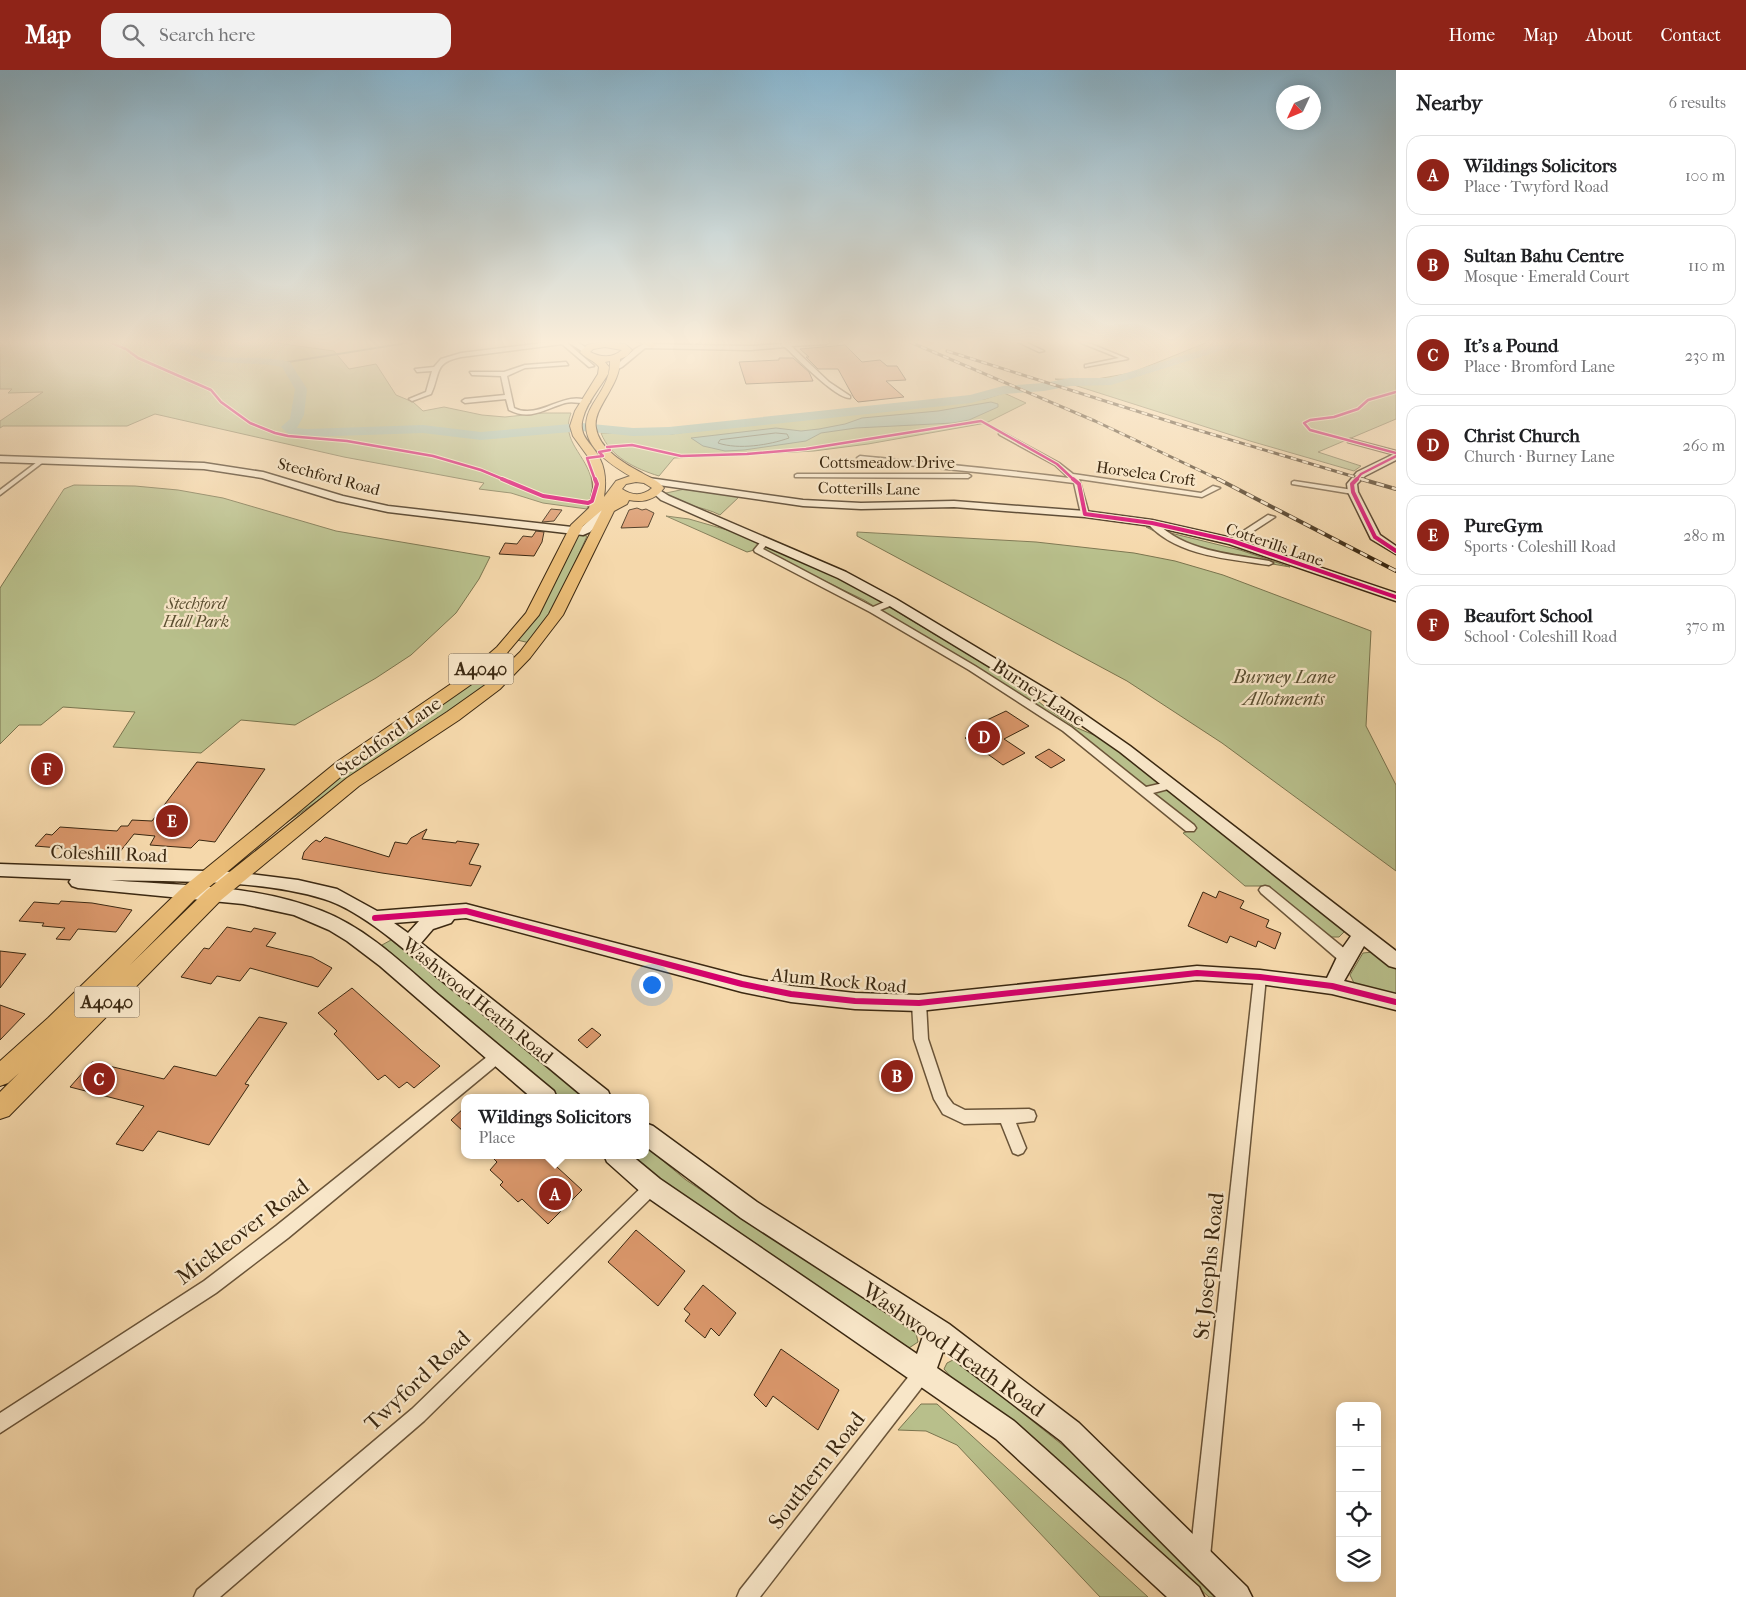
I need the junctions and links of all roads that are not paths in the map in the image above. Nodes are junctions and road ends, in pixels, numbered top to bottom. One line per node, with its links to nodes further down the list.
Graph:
1 (579, 413): 6 (main road)
2 (594, 413): 14 (main road)
3 (1002, 434): 12 (street)
4 (1350, 441): 5 (street)
5 (1396, 455): 17 (street)
6 (594, 457): 15 (main road); 22 (main road)
7 (860, 458): 10 (street, Cottsmeadow Drive)
8 (0, 459): 9 (street, Stechford Road)
9 (43, 460): 18 (street); 26 (street, Stechford Road)
10 (962, 470): 11 (street, Cottsmeadow Drive); 12 (street, Cottsmeadow Drive)
11 (797, 476)
12 (1074, 479): 16 (street, Horselea Croft); 23 (street)
13 (1294, 484): 17 (street)
14 (653, 485): 15 (main road); 20 (main road); 21 (street, Burney Lane); 23 (street, Cotterills Lane)
15 (618, 486): 19 (main road); 22 (main road, Stechford Lane / A4040)
16 (1216, 488)
17 (1353, 492): 29 (street)
18 (0, 493)
19 (631, 497): 20 (main road); 22 (main road, Stechford Lane / A4040)
20 (644, 497): 21 (street, Burney Lane)
21 (682, 505): 27 (street, Burney Lane)
22 (602, 508): 26 (main road, Stechford Lane / A4040); 35 (main road, Stechford Lane / A4040)
23 (1085, 514): 25 (street, Cotterills Lane)
24 (1271, 517): 28 (street)
25 (1152, 523): 28 (street, Cotterills Lane); 30 (street)
26 (573, 531): 34 (main road, Stechford Lane / A4040)
27 (766, 541): 32 (street, Burney Lane); 33 (street)
28 (1232, 541): 31 (street, Cotterills Lane)
29 (1396, 551)
30 (1269, 563)
31 (1396, 597)
32 (892, 602): 33 (street); 36 (street, Burney Lane)
33 (873, 610): 37 (street)
34 (502, 650): 35 (main road); 43 (main road, Stechford Lane / A4040)
35 (525, 655): 42 (main road, Stechford Lane / A4040)
36 (987, 659): 37 (street); 38 (street, Burney Lane)
37 (972, 668): 39 (street)
38 (1172, 786): 39 (street); 48 (street, Burney Lane)
39 (1144, 791): 40 (street)
40 (1190, 828)
41 (5, 871): 43 (street, Coleshill Road); 45 (street, Coleshill Road)
42 (234, 878): 43 (main road, Stechford Lane / A4040); 47 (street, Washwood Heath Road)
43 (211, 887): 45 (main road, Stechford Lane / A4040); 56 (street, Washwood Heath Road); 60 (main road, A4040)
44 (1265, 890): 50 (street)
45 (189, 893): 57 (main road, A4040)
46 (490, 917): 47 (street, Alum Rock Road); 49 (street, Alum Rock Road); 54 (street, Alum Rock Road)
47 (375, 918): 49 (street, Washwood Heath Road)
48 (1362, 935): 50 (street); 51 (street, Burney Lane)
49 (410, 944): 59 (street, Washwood Heath Road)
50 (1346, 958): 53 (street)
51 (1396, 961)
52 (1260, 977): 53 (street, Alum Rock Road); 54 (street, Alum Rock Road); 70 (street, St Josephs Road)
53 (1332, 986): 55 (street, Alum Rock Road)
54 (919, 1002): 62 (street)
55 (1396, 1002)
56 (498, 1056): 58 (street, Washwood Heath Road); 69 (street, Mickleover Road)
57 (0, 1076)
58 (542, 1094)
59 (596, 1094)
60 (0, 1108)
61 (1029, 1116): 62 (street)
62 (1006, 1117): 64 (street)
63 (649, 1136): 67 (street, Washwood Heath Road)
64 (1018, 1148)
65 (620, 1159): 66 (street, Washwood Heath Road)
66 (652, 1187): 68 (street, Washwood Heath Road); 71 (street, Twyford Road)
67 (937, 1332): 68 (street); 70 (street, Washwood Heath Road)
68 (923, 1372): 72 (street, Southern Road); 73 (street, Washwood Heath Road)
69 (0, 1424)
70 (1200, 1559): 74 (street, Washwood Heath Road)
71 (204, 1597)
72 (747, 1597)
73 (1189, 1597)
74 (1237, 1597)

